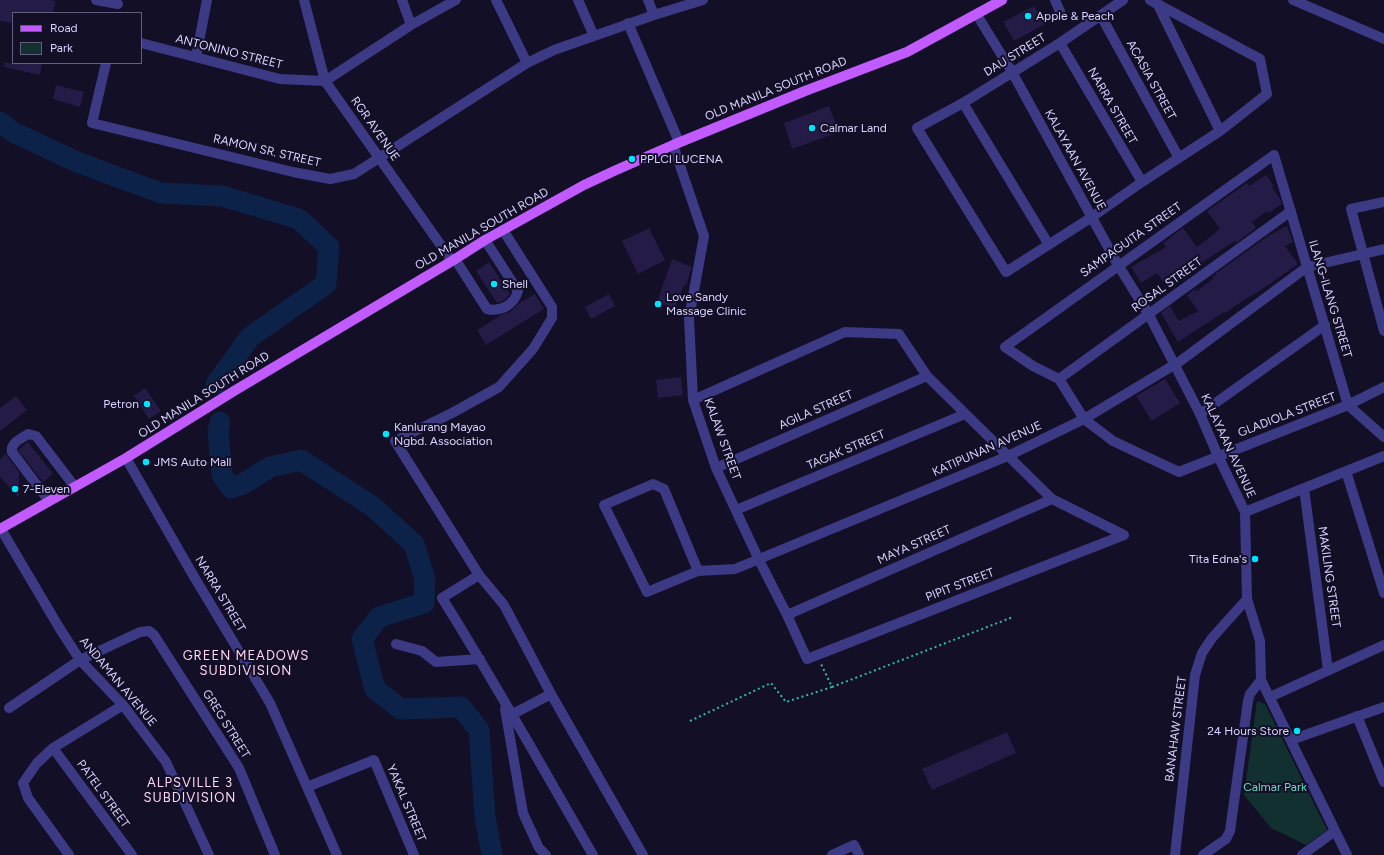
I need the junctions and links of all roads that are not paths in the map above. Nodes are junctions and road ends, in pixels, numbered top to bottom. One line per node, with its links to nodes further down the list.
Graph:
1 (96, 0): 15 (street)
2 (207, 0): 26 (street)
3 (304, 0): 30 (street, RGR AVENUE)
4 (402, 0): 21 (street)
5 (456, 0): 21 (street)
6 (496, 0): 27 (street)
7 (578, 0): 22 (street)
8 (648, 0): 16 (street)
9 (703, 0): 16 (street, RAMON SR. STREET)
10 (1002, 0): 17 (main road, OLD MANILA SOUTH ROAD)
11 (1055, 0): 18 (street)
12 (1123, 0): 19 (street, DAU STREET)
13 (1293, 0): 23 (street)
14 (1154, 2): 32 (street); 32 (street)
15 (118, 6)
16 (654, 15): 20 (street, RAMON SR. STREET)
17 (977, 15): 29 (street, KALAYAAN AVENUE); 33 (main road, OLD MANILA SOUTH ROAD)
18 (1062, 16)
19 (1101, 16): 25 (street, DAU STREET); 36 (street, ACASIA STREET)
20 (628, 24): 22 (street, RAMON SR. STREET); 33 (street, KALAW STREET)
21 (411, 25): 30 (street)
22 (594, 36): 27 (street, RAMON SR. STREET)
23 (1384, 39)
24 (142, 43): 26 (street, ANTONINO STREET)
25 (1060, 43): 29 (street, DAU STREET); 37 (street, NARRA STREET)
26 (196, 57): 30 (street, ANTONINO STREET)
27 (527, 63): 35 (street, RAMON SR. STREET)
28 (106, 64): 35 (street, RAMON SR. STREET)
29 (1012, 72): 31 (street, DAU STREET); 40 (street, KALAYAAN AVENUE)
30 (325, 81): 35 (street, RGR AVENUE)
31 (963, 104): 43 (street); 43 (street, DAU STREET)
32 (1220, 131): 36 (street)
33 (676, 143): 41 (main road, OLD MANILA SOUTH ROAD); 56 (street, KALAW STREET)
34 (1274, 155): 39 (street, ILANG-ILANG STREET); 47 (street, SAMPAGUITA STREET)
35 (379, 158): 46 (street, RGR AVENUE)
36 (1179, 158): 37 (street)
37 (1142, 182): 40 (street)
38 (1384, 202): 45 (street)
39 (1291, 211): 48 (street, ILANG-ILANG STREET); 49 (street, ROSAL STREET)
40 (1092, 218): 43 (street); 47 (street, KALAYAAN AVENUE)
41 (503, 230): 42 (main road, OLD MANILA SOUTH ROAD); 77 (street)
42 (485, 240): 46 (main road, OLD MANILA SOUTH ROAD); 46 (street, RGR AVENUE)
43 (1049, 245)
44 (1384, 249): 45 (street)
45 (1362, 253): 48 (street); 51 (street)
46 (454, 260): 65 (main road, OLD MANILA SOUTH ROAD)
47 (1118, 265): 49 (street, KALAYAAN AVENUE); 54 (street, SAMPAGUITA STREET)
48 (1308, 267): 50 (street, ILANG-ILANG STREET); 52 (street, KATIPUNAN AVENUE)
49 (1148, 315): 52 (street, KALAYAAN AVENUE); 54 (street, ROSAL STREET)
50 (1325, 325): 57 (street, ILANG-ILANG STREET); 59 (street)
51 (1384, 331)
52 (1175, 365): 59 (street, KALAYAAN AVENUE); 60 (street, KATIPUNAN AVENUE)
53 (927, 376): 56 (street); 58 (street); 66 (street, AGILA STREET)
54 (1059, 379): 60 (street, GLADIOLA STREET)
55 (1384, 387): 57 (street, GLADIOLA STREET)
56 (693, 400): 66 (street, KALAW STREET)
57 (1348, 405): 61 (street); 63 (street, GLADIOLA STREET)
58 (965, 414): 62 (street); 72 (street, TAGAK STREET)
59 (1200, 414): 63 (street, KALAYAAN AVENUE)
60 (1084, 419): 62 (street, KATIPUNAN AVENUE); 63 (street, GLADIOLA STREET)
61 (1384, 437)
62 (1008, 456): 70 (street); 75 (street, KATIPUNAN AVENUE)
63 (1218, 456): 73 (street, KALAYAAN AVENUE)
64 (1384, 456): 67 (street)
65 (126, 458): 68 (main road, OLD MANILA SOUTH ROAD); 99 (street, NARRA STREET)
66 (716, 468): 72 (street, KALAW STREET)
67 (1346, 471): 69 (street); 78 (street)
68 (75, 487): 71 (main road, OLD MANILA SOUTH ROAD); 71 (street)
69 (1304, 488): 73 (street); 86 (street, MAKILING STREET)
70 (1052, 499): 80 (street, MAYA STREET); 84 (street, PIPIT STREET)
71 (49, 501): 74 (main road, OLD MANILA SOUTH ROAD)
72 (736, 510): 75 (street, KALAW STREET)
73 (1245, 512): 79 (street, KALAYAAN AVENUE)
74 (1, 529): 85 (street, ANDAMAN AVENUE)
75 (759, 560): 76 (street, KATIPUNAN AVENUE); 80 (street, KALAW STREET)
76 (698, 571): 76 (street, KATIPUNAN AVENUE)
77 (479, 575): 83 (street); 88 (street)
78 (1384, 593)
79 (1247, 599): 87 (street, KALAYAAN AVENUE); 112 (street, BANAHAW STREET)
80 (787, 615): 84 (street, KALAW STREET)
81 (396, 644): 83 (street)
82 (1384, 645): 86 (street)
83 (480, 659): 90 (street)
84 (806, 659)
85 (80, 660): 91 (street, ANDAMAN AVENUE); 93 (street, GREG STREET); 104 (street, GREG STREET)
86 (1328, 670): 89 (street)
87 (1261, 680): 89 (street, KALAYAAN AVENUE); 113 (street)
88 (551, 694): 94 (street); 109 (street)
89 (1270, 697): 96 (street, KALAYAAN AVENUE)
90 (504, 701): 94 (street); 107 (street)
91 (123, 705): 97 (street); 103 (street, ANDAMAN AVENUE)
92 (1384, 707): 95 (street)
93 (9, 708)
94 (511, 715): 108 (street)
95 (1357, 716): 96 (street); 98 (street)
96 (1291, 740): 100 (street, KALAYAAN AVENUE)
97 (54, 748): 101 (street); 102 (street, PATEL STREET)
98 (1384, 782)
99 (307, 787): 105 (street, NARRA STREET); 106 (street, YAKAL STREET)
100 (1335, 831): 114 (street); 115 (street, KALAYAAN AVENUE)
101 (69, 855)
102 (132, 855)
103 (209, 855)
104 (275, 855)
105 (337, 855)
106 (414, 855)
107 (546, 855)
108 (593, 855)
109 (643, 855)
110 (832, 855): 111 (street)
111 (860, 855)
112 (1175, 855)
113 (1203, 855)
114 (1302, 855)
115 (1346, 855)

